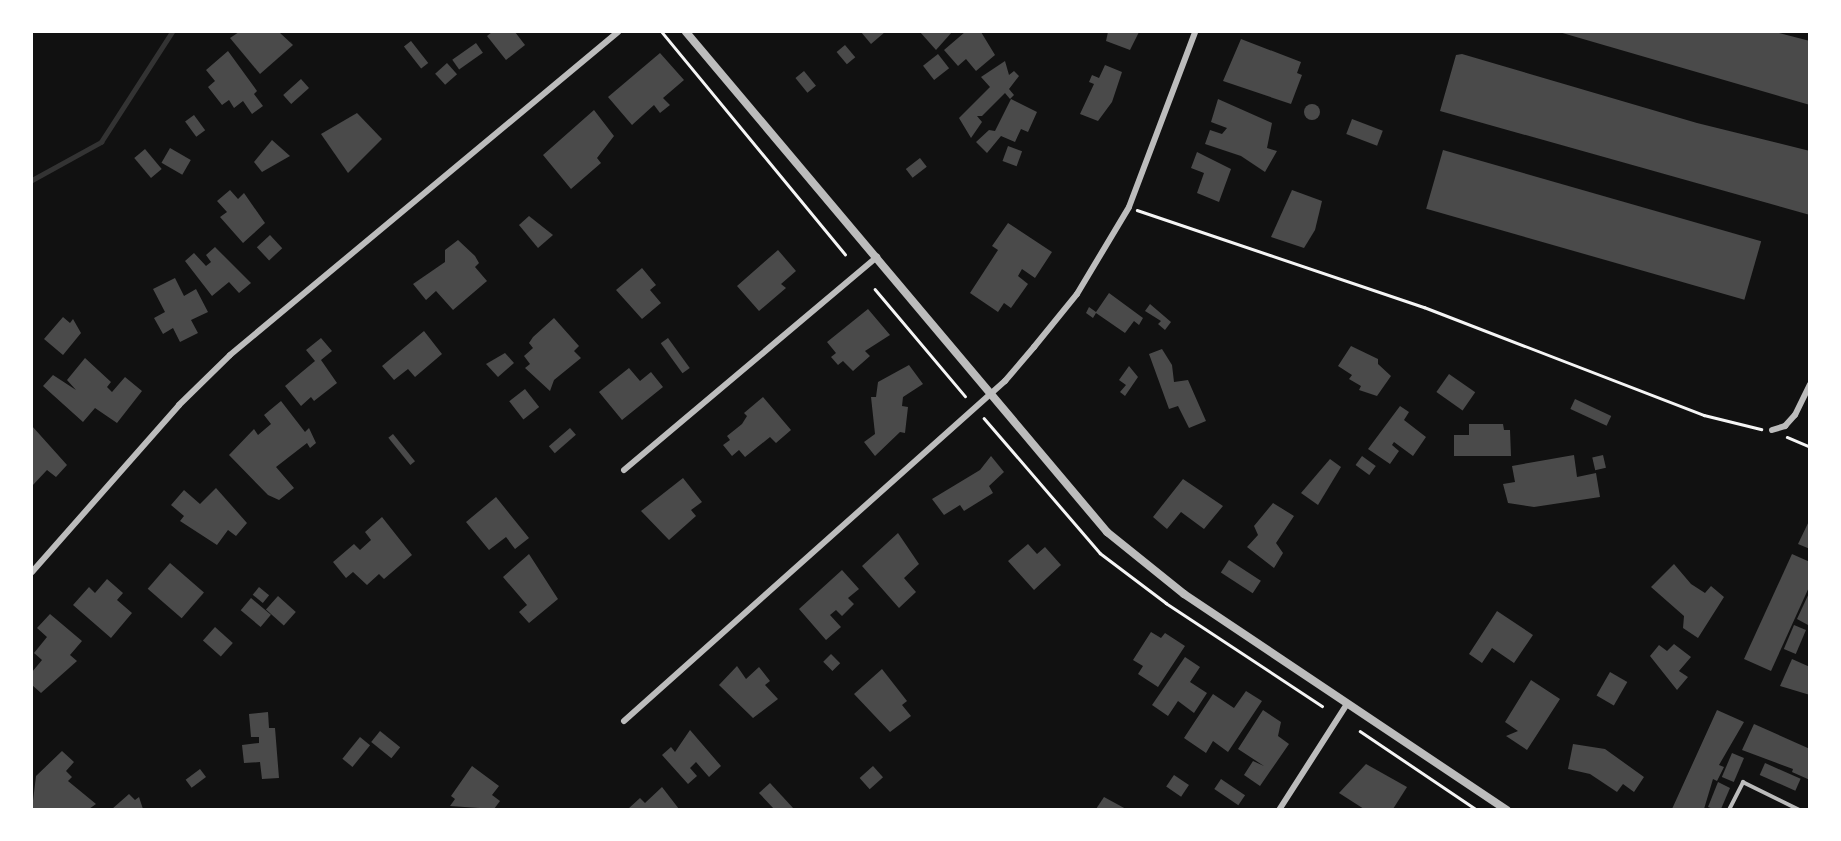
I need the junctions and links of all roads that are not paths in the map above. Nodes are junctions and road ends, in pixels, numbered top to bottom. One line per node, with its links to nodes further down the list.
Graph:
1 (618, 32): 9 (street)
2 (686, 32): 4 (street)
3 (1195, 32): 6 (street)
4 (877, 257): 6 (street); 8 (street)
5 (1810, 384): 7 (street)
6 (990, 395): 10 (street); 11 (street)
7 (1772, 430)
8 (624, 470)
9 (32, 572)
10 (1347, 704): 12 (street); 13 (street)
11 (624, 720)
12 (1279, 810)
13 (1507, 810)
14 (1729, 810): 15 (lane)
15 (1800, 810)

